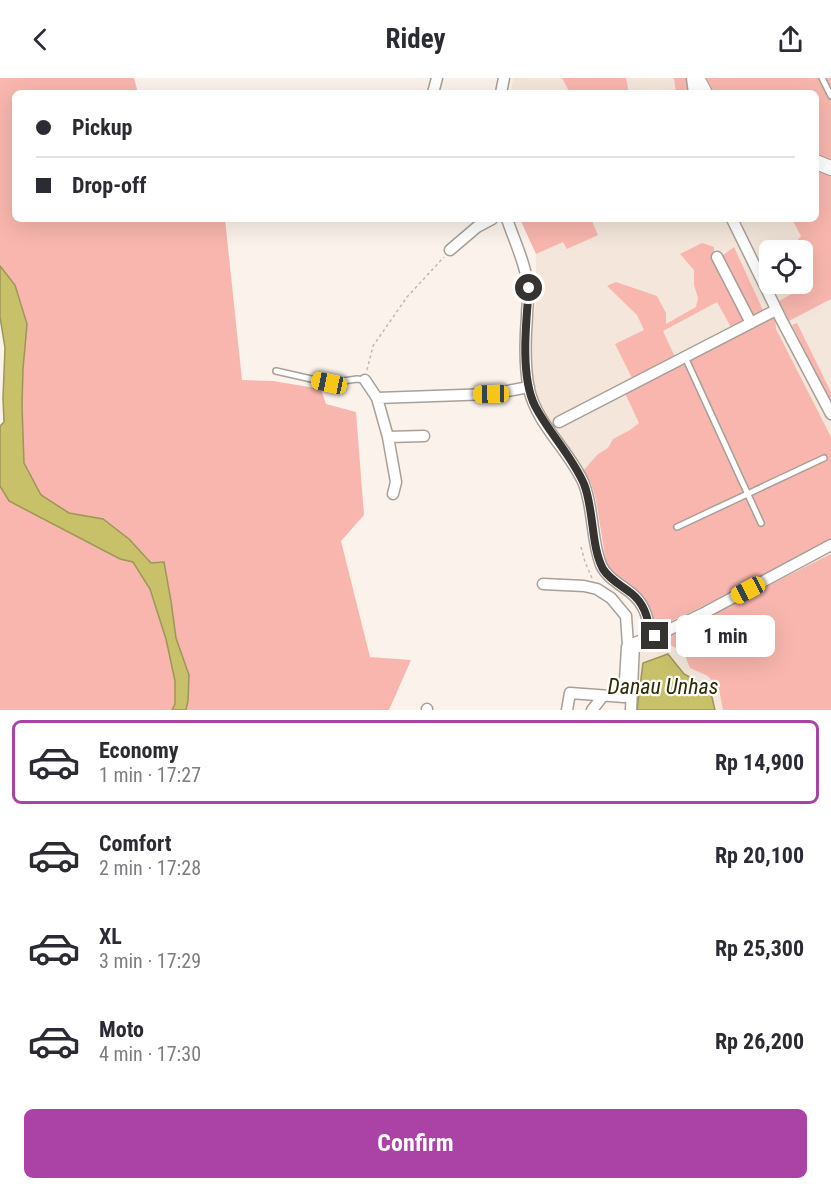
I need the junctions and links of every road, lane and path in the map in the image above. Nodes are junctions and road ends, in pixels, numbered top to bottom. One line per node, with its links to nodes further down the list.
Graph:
1 (822, 78): 2 (lane)
2 (831, 96)
3 (486, 222): 6 (street)
4 (508, 222): 13 (street)
5 (733, 222): 8 (street)
6 (450, 250): 12 (path)
7 (717, 257): 9 (street)
8 (776, 310): 9 (street); 15 (street)
9 (751, 323): 10 (street)
10 (685, 357): 16 (street); 21 (lane)
11 (276, 371): 12 (lane)
12 (365, 380): 14 (street)
13 (523, 388): 14 (street); 28 (street)
14 (377, 398): 18 (street)
15 (831, 414)
16 (559, 422)
17 (424, 436): 18 (street)
18 (388, 437): 20 (street)
19 (824, 458): 21 (lane)
20 (393, 494)
21 (748, 494): 22 (lane); 23 (lane)
22 (761, 523)
23 (677, 527)
24 (831, 545): 28 (street)
25 (581, 547): 27 (path)
26 (543, 584): 27 (street)
27 (597, 589): 28 (street)
28 (640, 640): 29 (street); 32 (street)
29 (603, 696): 30 (street); 31 (street)
30 (567, 710)
31 (592, 710)
32 (631, 710)

